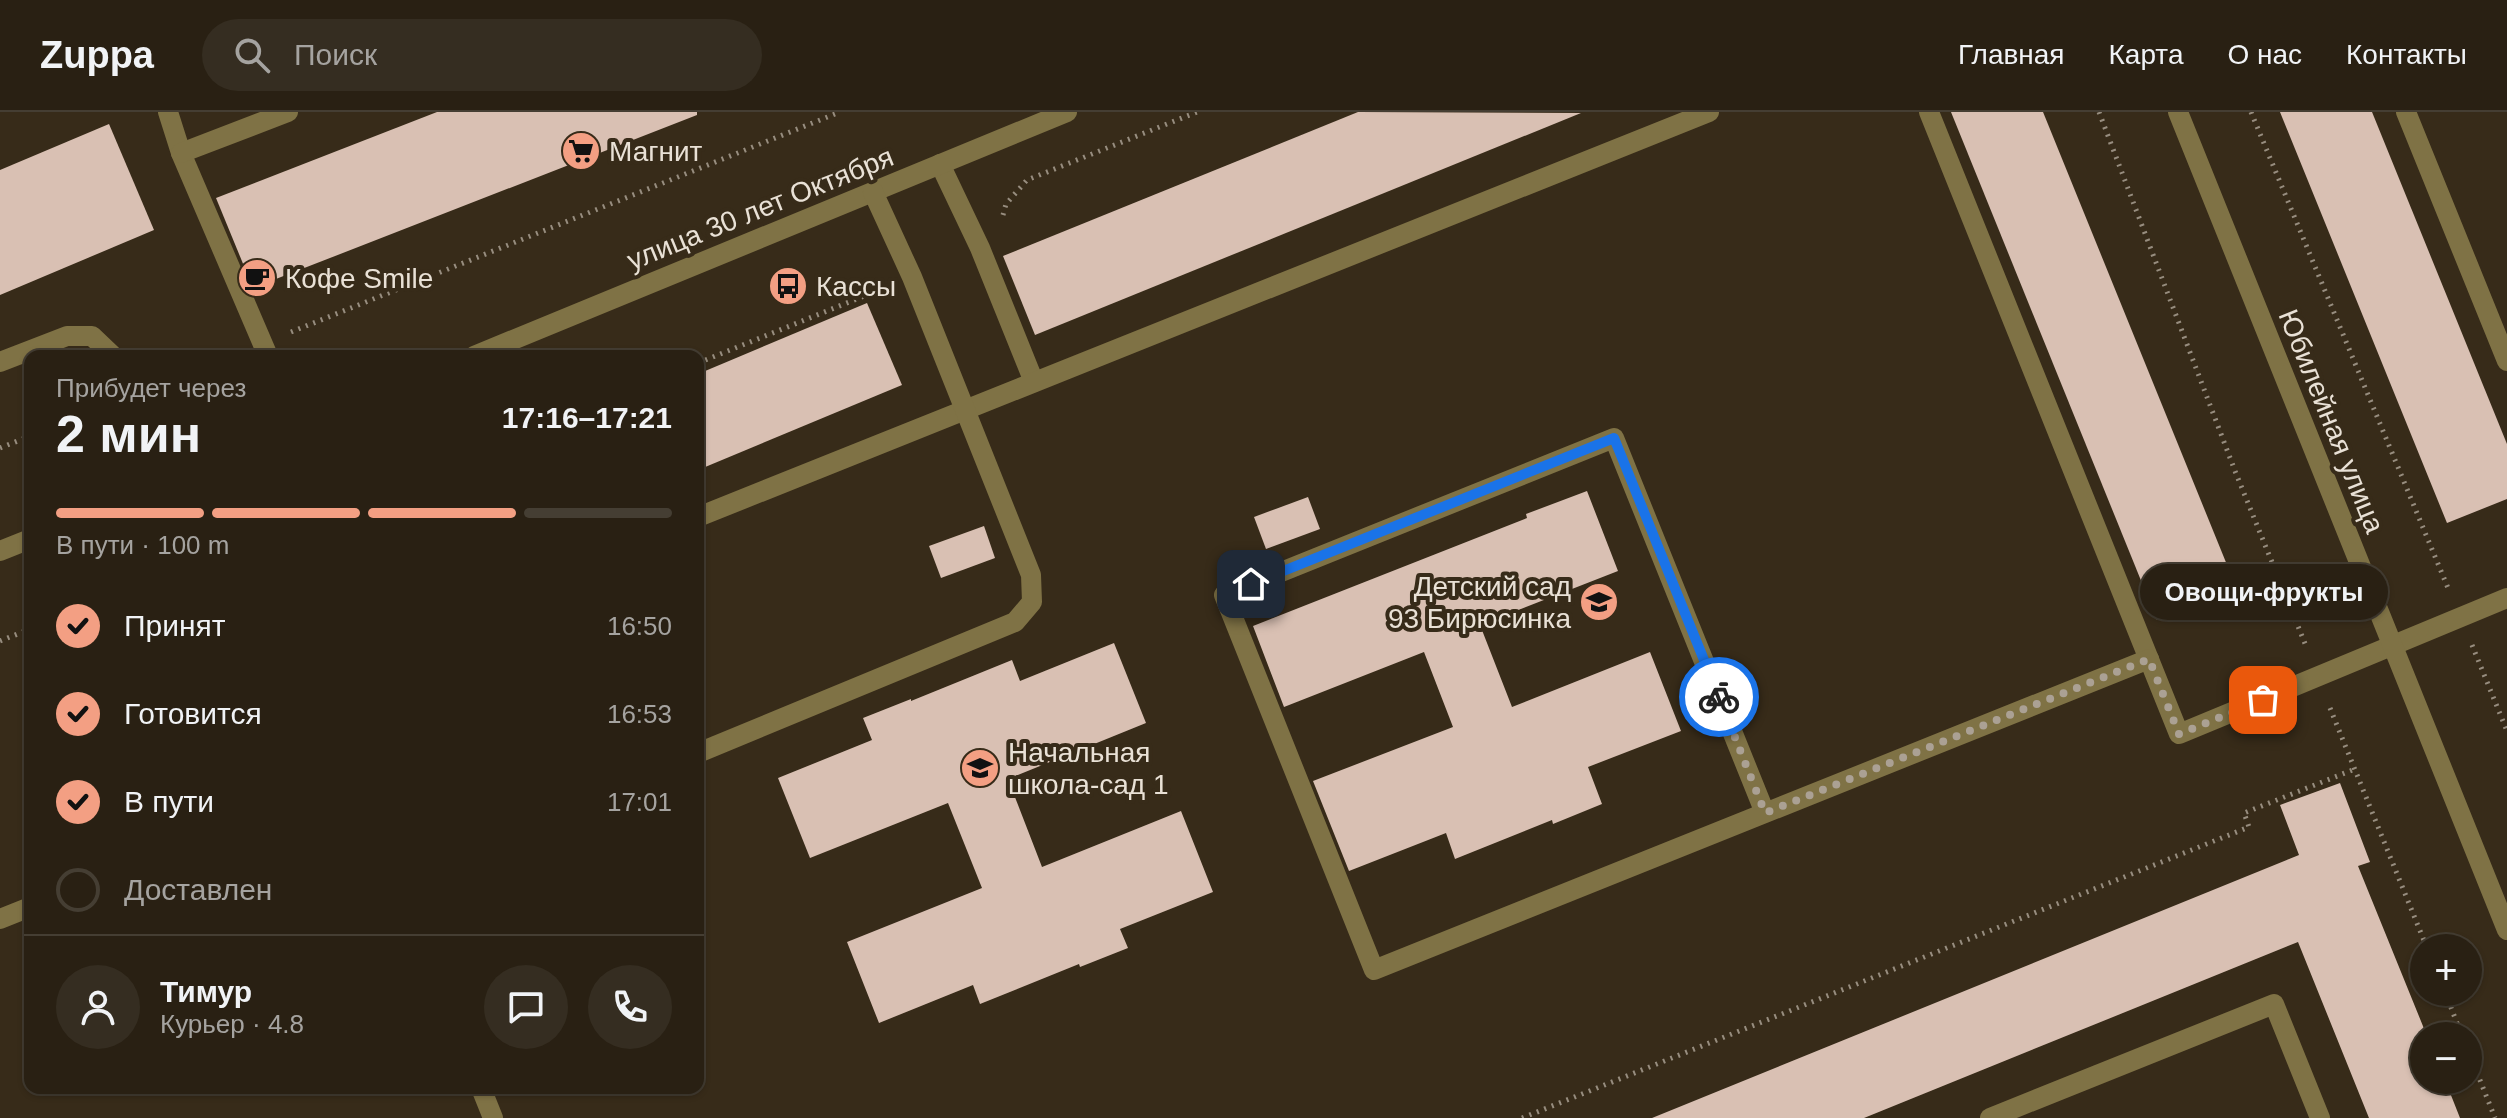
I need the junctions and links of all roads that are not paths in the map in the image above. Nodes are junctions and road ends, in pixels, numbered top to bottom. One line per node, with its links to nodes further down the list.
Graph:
1 (168, 112): 8 (street)
2 (288, 112): 8 (street)
3 (1067, 112): 9 (street, улица 30 лет Октября)
4 (1709, 112): 18 (street)
5 (1929, 112): 25 (street)
6 (2178, 112): 24 (street, Юбилейная улица)
7 (2406, 112): 16 (street)
8 (181, 153): 13 (street)
9 (940, 164): 10 (street, улица 30 лет Октября); 18 (street)
10 (873, 192): 14 (street, улица 30 лет Октября); 19 (street)
11 (31, 350): 12 (street)
12 (107, 350)
13 (265, 350)
14 (489, 350)
15 (24, 353): 17 (street)
16 (2507, 361)
17 (0, 362)
18 (1034, 382): 19 (street)
19 (965, 410): 20 (street); 26 (street)
20 (704, 515)
21 (24, 541): 22 (street)
22 (0, 551)
23 (2507, 598): 24 (street)
24 (2393, 646): 25 (street); 30 (street, Юбилейная улица)
25 (2149, 659): 27 (street)
26 (704, 751)
27 (1765, 813): 27 (street)
28 (24, 909): 29 (street)
29 (0, 919)
30 (2507, 930)
31 (483, 1094): 32 (street)
32 (493, 1118)
33 (1990, 1118): 34 (street)
34 (2320, 1118)

